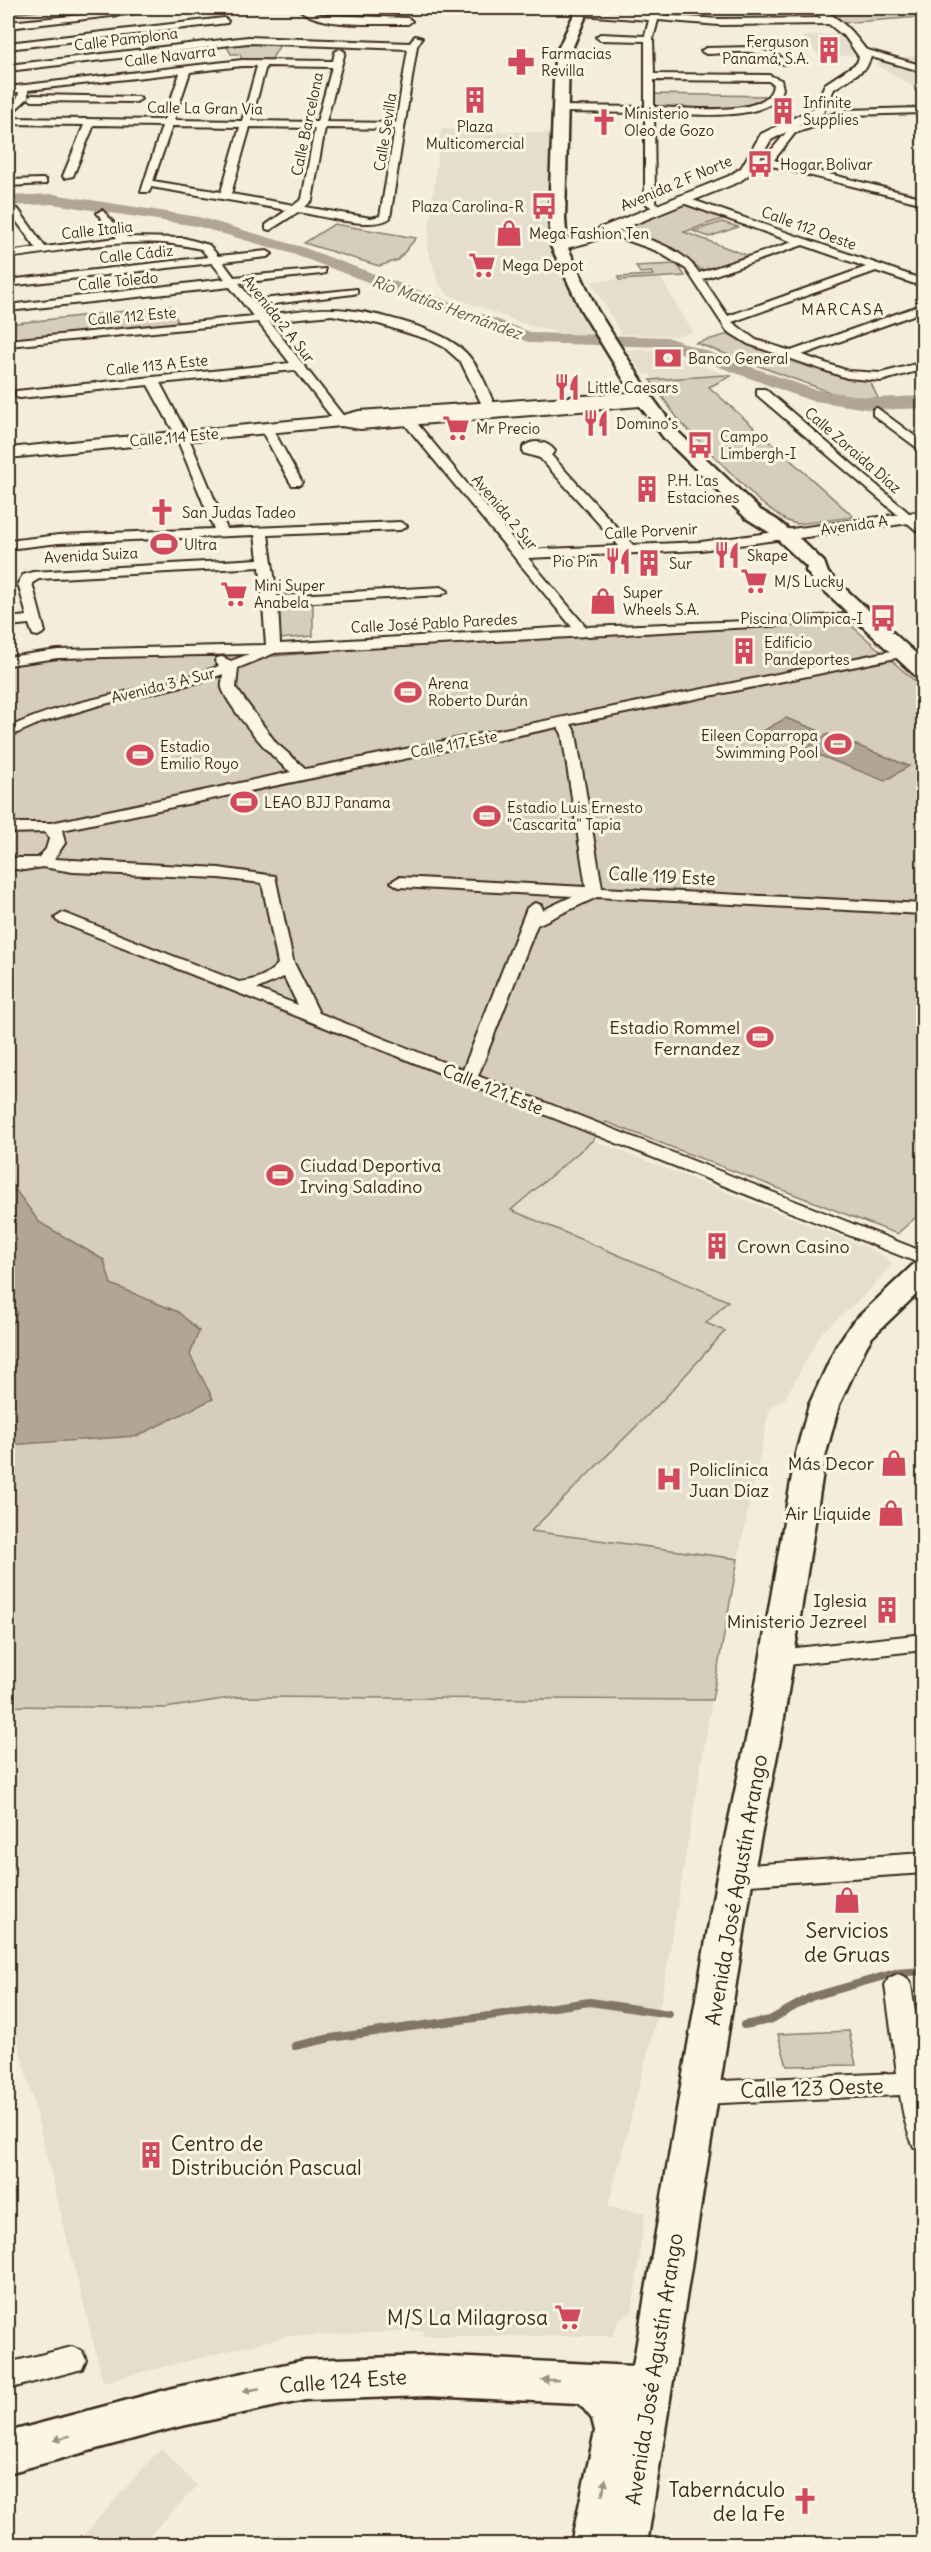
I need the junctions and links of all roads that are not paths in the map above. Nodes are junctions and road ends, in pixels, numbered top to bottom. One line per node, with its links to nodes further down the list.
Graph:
1 (176, 8): 13 (street)
2 (302, 8): 9 (street)
3 (400, 8): 9 (street)
4 (814, 8): 11 (street)
5 (582, 10): 7 (street); 33 (main road)
6 (744, 11): 12 (street)
7 (654, 12): 12 (street); 17 (street)
8 (216, 14): 14 (street)
9 (392, 20): 10 (street)
10 (408, 21)
11 (832, 21): 12 (street); 21 (street)
12 (758, 22): 15 (street)
13 (8, 25)
14 (236, 31): 18 (street); 19 (street); 25 (street, Calle Pamplona)
15 (760, 34)
16 (600, 37): 17 (street)
17 (649, 39): 28 (street)
18 (342, 43): 24 (street, Calle Barcelona); 41 (street, Calle Sevilla)
19 (8, 46)
20 (706, 51): 22 (street)
21 (864, 52): 26 (street); 43 (street, Avenida 2 F Norte)
22 (787, 61)
23 (263, 62): 24 (street, Calle Navarra); 27 (street, Calle Navarra); 39 (street)
24 (336, 63): 40 (street, Calle Barcelona)
25 (8, 68)
26 (924, 69)
27 (186, 70): 30 (street, Calle Navarra); 38 (street)
28 (649, 77): 34 (street); 34 (street)
29 (8, 90): 30 (street, Calle Navarra)
30 (24, 93): 31 (street); 32 (street)
31 (136, 99)
32 (15, 107)
33 (559, 109): 34 (street); 60 (main road)
34 (647, 110): 52 (street)
35 (920, 111): 44 (street)
36 (11, 121): 37 (street, Calle La Gran Via); 42 (street)
37 (90, 122): 38 (street, Calle La Gran Via); 45 (street)
38 (170, 123): 39 (street, Calle La Gran Via); 48 (street)
39 (246, 124): 40 (street, Calle La Gran Via); 48 (street)
40 (321, 124): 41 (street, Calle La Gran Via); 51 (street, Calle Barcelona)
41 (402, 126): 51 (street, Calle Sevilla)
42 (8, 134)
43 (753, 160): 44 (street); 49 (street, Avenida 2 F Norte)
44 (768, 161): 50 (street)
45 (68, 176)
46 (42, 182): 47 (street)
47 (8, 183)
48 (225, 196): 51 (street)
49 (684, 200): 52 (street, Avenida 2 F Norte); 59 (street, Calle 112 Oeste)
50 (924, 201)
51 (299, 208): 55 (street)
52 (659, 209): 56 (street, Avenida 2 F Norte)
53 (14, 211): 61 (street)
54 (102, 213): 57 (street)
55 (270, 227)
56 (606, 231): 60 (street, Avenida 2 F Norte); 67 (street)
57 (126, 242): 58 (street, Calle Italia); 61 (street, Calle Italia)
58 (190, 242): 64 (street, Avenida 2 A Sur)
59 (802, 242): 65 (street, Calle 112 Oeste); 67 (street)
60 (559, 246): 84 (main road)
61 (43, 251): 63 (street, Calle Italia)
62 (267, 254): 64 (street, Calle Cádiz)
63 (8, 255)
64 (216, 261): 68 (street, Avenida 2 A Sur); 69 (street, Calle Cádiz)
65 (874, 268): 70 (street, Calle 112 Oeste); 76 (street)
66 (321, 271): 68 (street, Calle Toledo)
67 (695, 278): 76 (street)
68 (230, 282): 72 (street, Avenida 2 A Sur); 74 (street, Calle Toledo)
69 (8, 283)
70 (924, 284)
71 (353, 291): 72 (street)
72 (248, 304): 75 (street, Avenida 2 A Sur)
73 (924, 307): 78 (street)
74 (8, 308)
75 (260, 319): 77 (street, Calle 112 Este); 80 (street, Avenida 2 A Sur); 85 (street, Calle 112 Este)
76 (724, 321): 78 (street)
77 (8, 343)
78 (789, 356): 79 (street)
79 (924, 365)
80 (296, 366): 81 (street, Calle 113 A Este); 88 (street, Avenida 2 A Sur)
81 (152, 380): 83 (street, Calle 113 A Este); 90 (street)
82 (761, 392): 96 (street, Calle Zoraida Díaz)
83 (20, 394)
84 (645, 400): 85 (street, Calle 114 Este); 101 (main road)
85 (490, 411): 87 (street, Calle 114 Este)
86 (877, 412): 91 (street)
87 (405, 417): 88 (street, Calle 114 Este); 104 (street, Avenida 2 Sur)
88 (341, 421): 89 (street, Calle 114 Este)
89 (266, 428): 90 (street, Calle 114 Este); 94 (street)
90 (182, 436): 92 (street, Calle 114 Este); 99 (street)
91 (923, 448)
92 (8, 453)
93 (543, 454): 103 (street)
94 (296, 482)
95 (924, 516): 96 (street, Avenida A)
96 (906, 518): 100 (street, Calle Zoraida Díaz); 101 (street, Avenida A)
97 (400, 526): 98 (street)
98 (261, 531): 99 (street); 105 (street)
99 (222, 532): 102 (street)
100 (924, 533)
101 (776, 536): 103 (street, Calle Porvenir); 108 (main road)
102 (8, 545)
103 (629, 549): 104 (street, Calle Porvenir)
104 (519, 554): 110 (street, Avenida 2 Sur)
105 (264, 563): 107 (street); 109 (street, Avenida Suiza)
106 (441, 591): 107 (street)
107 (271, 600): 111 (street)
108 (862, 617): 110 (street, Calle José Pablo Paredes); 113 (main road)
109 (8, 622)
110 (582, 631): 111 (street, Calle José Pablo Paredes)
111 (273, 648): 112 (street, Calle José Pablo Paredes); 115 (street, Avenida 3 A Sur)
112 (211, 649): 114 (street, Calle José Pablo Paredes); 115 (street)
113 (901, 653): 116 (main road); 117 (street, Calle 117 Este)
114 (8, 661)
115 (231, 667): 118 (street, Avenida 3 A Sur); 119 (street)
116 (924, 673)
117 (562, 723): 119 (street, Calle 117 Este); 126 (street)
118 (8, 733)
119 (303, 774): 121 (street, Calle 117 Este)
120 (8, 828): 121 (street, Calle 117 Este)
121 (51, 828): 122 (street)
122 (43, 862): 123 (street); 130 (street)
123 (8, 863)
124 (399, 882): 125 (street, Calle 119 Este)
125 (540, 890): 126 (street, Calle 119 Este); 129 (street)
126 (595, 892): 127 (street, Calle 119 Este); 129 (street)
127 (924, 909)
128 (63, 918): 131 (street, Calle 121 Este)
129 (531, 921): 133 (street)
130 (287, 965): 131 (street); 132 (street)
131 (237, 987): 132 (street, Calle 121 Este)
132 (312, 1017): 133 (street, Calle 121 Este)
133 (468, 1079): 134 (street, Calle 121 Este)
134 (924, 1258)
135 (924, 1270): 137 (main road, Avenida José Agustín Arango)
136 (924, 1642): 137 (street)
137 (778, 1658): 139 (main road, Avenida José Agustín Arango)
138 (924, 1863): 139 (street)
139 (735, 1876): 142 (main road, Avenida José Agustín Arango)
140 (898, 1985): 141 (street)
141 (918, 2083): 142 (street, Calle 123 Oeste); 143 (street)
142 (701, 2093): 147 (main road, Avenida José Agustín Arango)
143 (924, 2139)
144 (72, 2360): 145 (street)
145 (8, 2376)
146 (587, 2382): 147 (main road, Calle 124 Este); 148 (main road, Calle 124 Este, one-way to 148); 149 (main road, one-way to 146)
147 (650, 2387): 150 (main road, Avenida José Agustín Arango)
148 (8, 2453)
149 (593, 2544)
150 (626, 2544)

